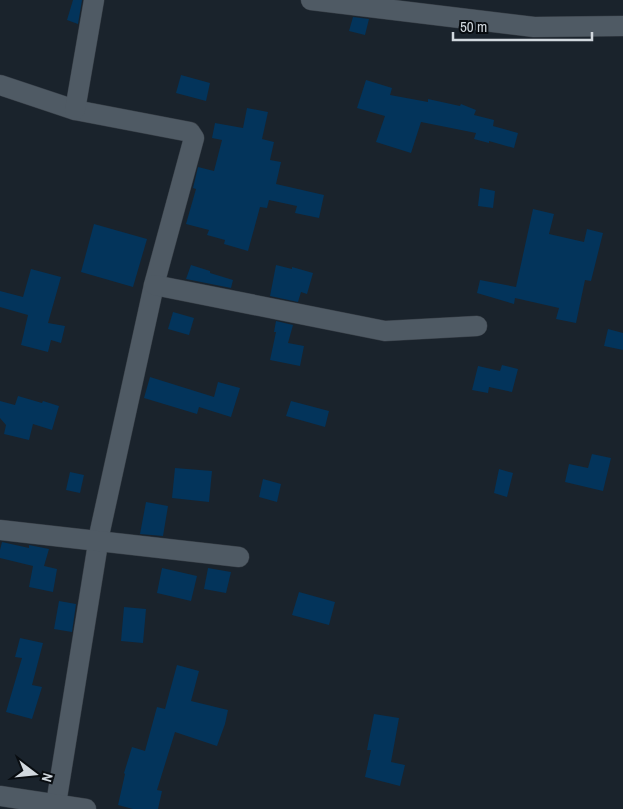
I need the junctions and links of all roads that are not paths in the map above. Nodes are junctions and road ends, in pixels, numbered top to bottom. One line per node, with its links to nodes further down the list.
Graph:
1 (94, 0): 5 (street)
2 (311, 0): 3 (street)
3 (623, 26)
4 (0, 85): 5 (street)
5 (75, 110): 6 (street)
6 (154, 285): 7 (street); 9 (street)
7 (477, 326)
8 (0, 530): 9 (street)
9 (98, 541): 10 (street); 12 (street)
10 (239, 557)
11 (0, 796): 12 (street)
12 (56, 804): 13 (street)
13 (86, 809)

